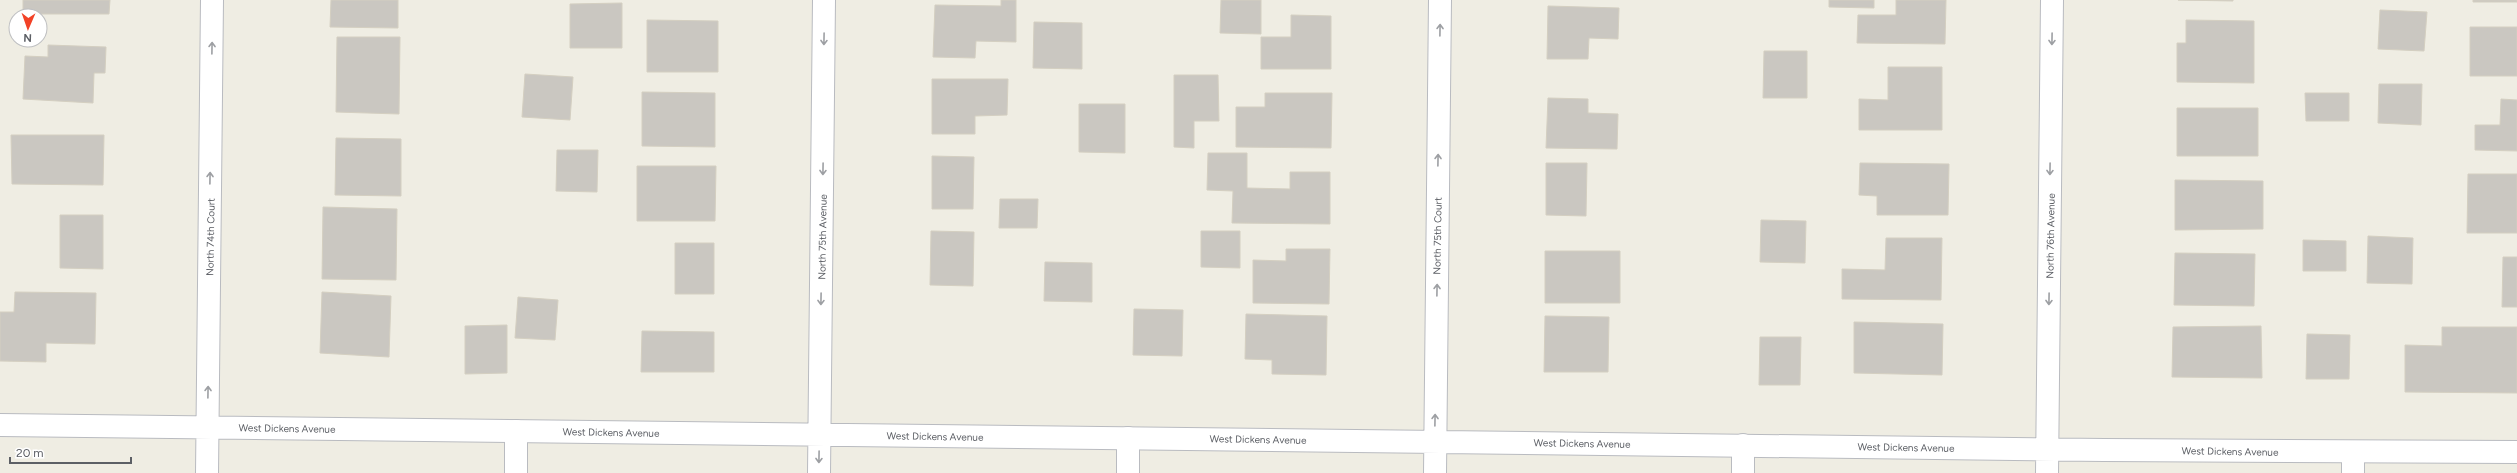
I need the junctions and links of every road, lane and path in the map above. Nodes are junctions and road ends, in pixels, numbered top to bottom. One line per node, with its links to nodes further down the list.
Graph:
1 (212, 0): 6 (street, North 74th Court, one-way to 1)
2 (824, 0): 8 (street, North 75th Avenue, one-way to 8)
3 (1440, 0): 10 (street, North 75th Court, one-way to 3)
4 (2052, 0): 12 (street, North 76th Avenue, one-way to 12)
5 (0, 425): 6 (street, West Dickens Avenue)
6 (208, 427): 7 (street, West Dickens Avenue); 15 (street, North 74th Court)
7 (516, 431): 8 (street, West Dickens Avenue); 16 (street)
8 (819, 434): 9 (street, West Dickens Avenue); 17 (street, North 75th Avenue, one-way to 17)
9 (1128, 438): 10 (street, West Dickens Avenue); 18 (street)
10 (1435, 441): 11 (street, West Dickens Avenue); 19 (street, North 75th Court)
11 (1743, 445): 12 (street, West Dickens Avenue); 20 (street)
12 (2047, 449): 14 (street, West Dickens Avenue); 21 (street, North 76th Avenue)
13 (2517, 452): 14 (street, West Dickens Avenue)
14 (2353, 463)
15 (207, 473)
16 (516, 473)
17 (819, 473)
18 (1128, 473)
19 (1435, 473)
20 (1743, 473)
21 (2047, 473)

